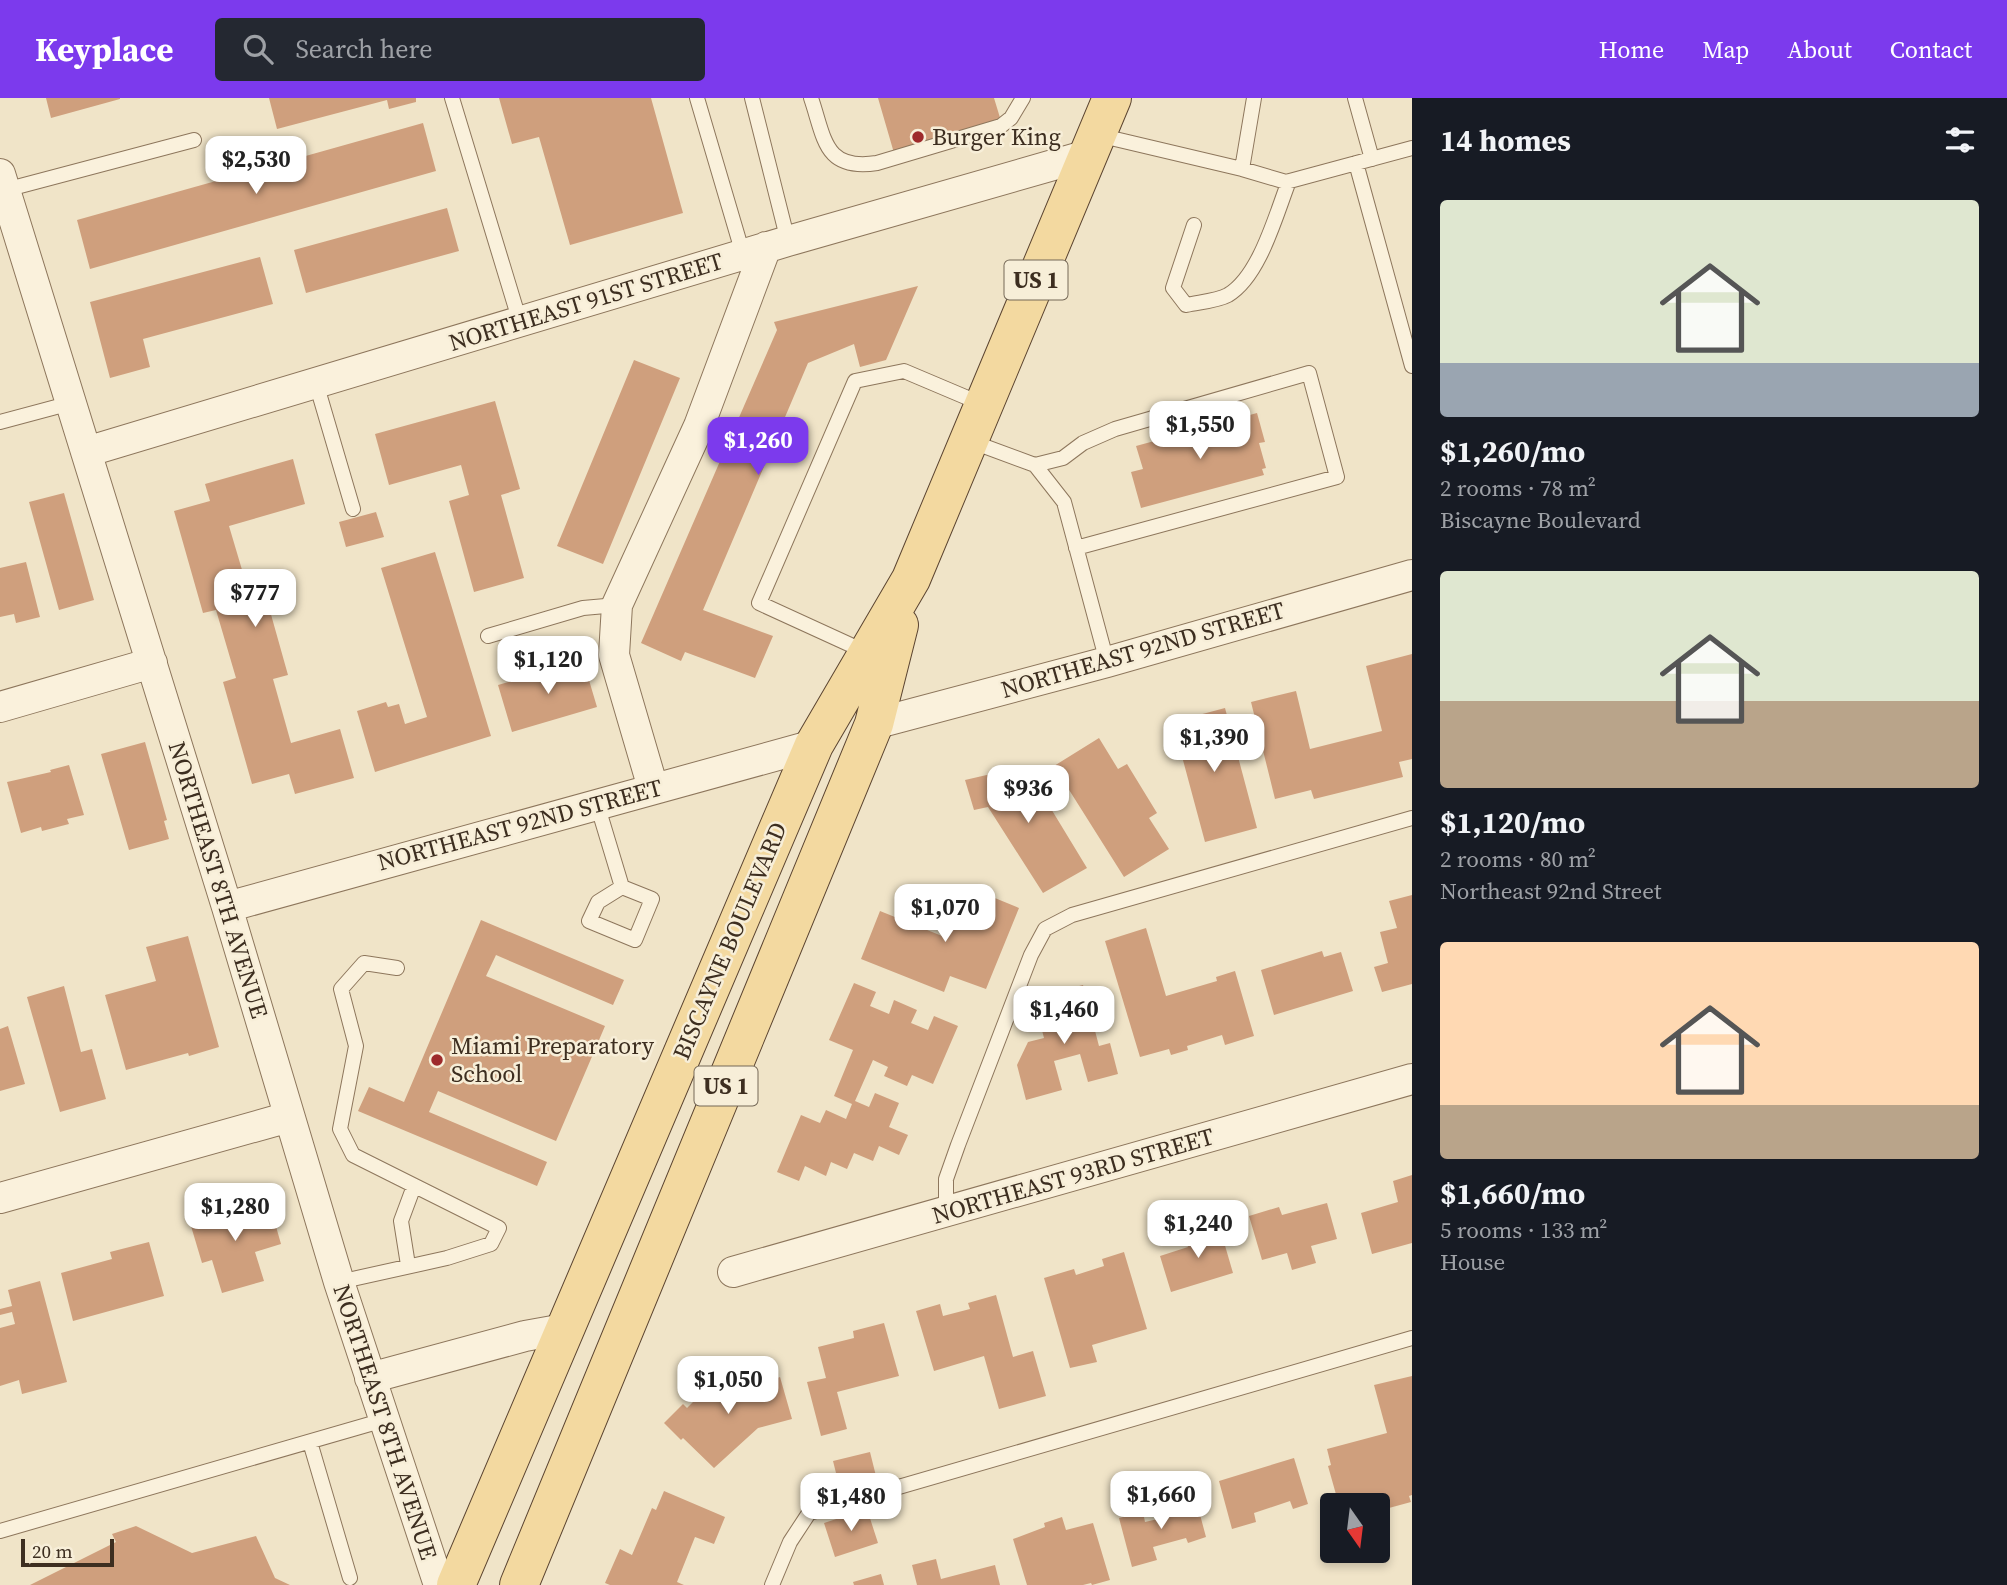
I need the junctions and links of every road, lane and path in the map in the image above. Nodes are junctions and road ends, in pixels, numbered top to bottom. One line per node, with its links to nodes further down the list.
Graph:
1 (452, 98): 19 (lane)
2 (697, 98): 18 (lane)
3 (752, 98): 18 (lane)
4 (811, 98): 5 (lane)
5 (1023, 98)
6 (1112, 98): 10 (main road, BISCAYNE BOULEVARD / US 1)
7 (1254, 98): 14 (lane)
8 (1355, 98): 12 (lane)
9 (194, 140): 16 (lane)
10 (1092, 145): 14 (lane); 18 (street, NORTHEAST 91ST STREET); 23 (main road, BISCAYNE BOULEVARD / US 1)
11 (1412, 148): 12 (lane)
12 (1372, 159): 13 (lane)
13 (1356, 163): 15 (lane); 20 (lane)
14 (1242, 169): 15 (lane)
15 (1289, 181): 17 (lane)
16 (4, 200): 22 (street, NORTHEAST 8TH AVENUE)
17 (1194, 225)
18 (766, 247): 19 (street, NORTHEAST 91ST STREET); 32 (street)
19 (520, 322): 21 (street, NORTHEAST 91ST STREET)
20 (1412, 366)
21 (316, 383): 26 (street, NORTHEAST 91ST STREET); 28 (lane)
22 (71, 403): 24 (lane); 26 (street, NORTHEAST 8TH AVENUE)
23 (984, 405): 25 (main road, BISCAYNE BOULEVARD / US 1); 34 (lane)
24 (0, 422)
25 (969, 440): 27 (lane); 31 (main road, BISCAYNE BOULEVARD / US 1)
26 (86, 452): 36 (street, NORTHEAST 8TH AVENUE)
27 (1035, 465): 29 (lane); 29 (lane)
28 (353, 509)
29 (1076, 548): 35 (lane)
30 (1412, 575): 35 (street, NORTHEAST 92ND STREET)
31 (911, 579): 34 (main road, BISCAYNE BOULEVARD / US 1); 38 (main road, BISCAYNE BOULEVARD / US 1)
32 (617, 604): 33 (lane); 40 (street)
33 (488, 636)
34 (868, 653): 39 (main road, BISCAYNE BOULEVARD / US 1)
35 (1107, 662): 38 (street, NORTHEAST 92ND STREET)
36 (152, 663): 37 (street); 44 (street, NORTHEAST 8TH AVENUE)
37 (0, 707)
38 (874, 724): 63 (main road, BISCAYNE BOULEVARD / US 1)
39 (814, 745): 40 (street, NORTHEAST 92ND STREET); 54 (main road, BISCAYNE BOULEVARD / US 1)
40 (653, 788): 41 (street, NORTHEAST 92ND STREET)
41 (597, 804): 43 (lane); 44 (street, NORTHEAST 92ND STREET)
42 (1412, 818): 50 (lane)
43 (622, 887): 43 (lane)
44 (227, 907): 47 (street, NORTHEAST 8TH AVENUE)
45 (397, 968): 48 (lane)
46 (1412, 1079): 50 (street, NORTHEAST 93RD STREET)
47 (289, 1117): 49 (street); 53 (street, NORTHEAST 8TH AVENUE)
48 (414, 1186): 51 (lane); 51 (lane)
49 (0, 1198)
50 (946, 1212): 52 (street, NORTHEAST 93RD STREET)
51 (408, 1265): 53 (lane)
52 (733, 1272)
53 (338, 1282): 56 (street, NORTHEAST 8TH AVENUE)
54 (564, 1329): 56 (street); 62 (main road, BISCAYNE BOULEVARD / US 1)
55 (1412, 1338): 64 (lane)
56 (370, 1378): 57 (street, NORTHEAST 8TH AVENUE)
57 (384, 1420): 58 (lane); 61 (street, NORTHEAST 8TH AVENUE)
58 (310, 1442): 59 (lane); 60 (lane)
59 (0, 1531)
60 (350, 1578)
61 (439, 1585)
62 (456, 1585)
63 (519, 1585)
64 (772, 1585)

